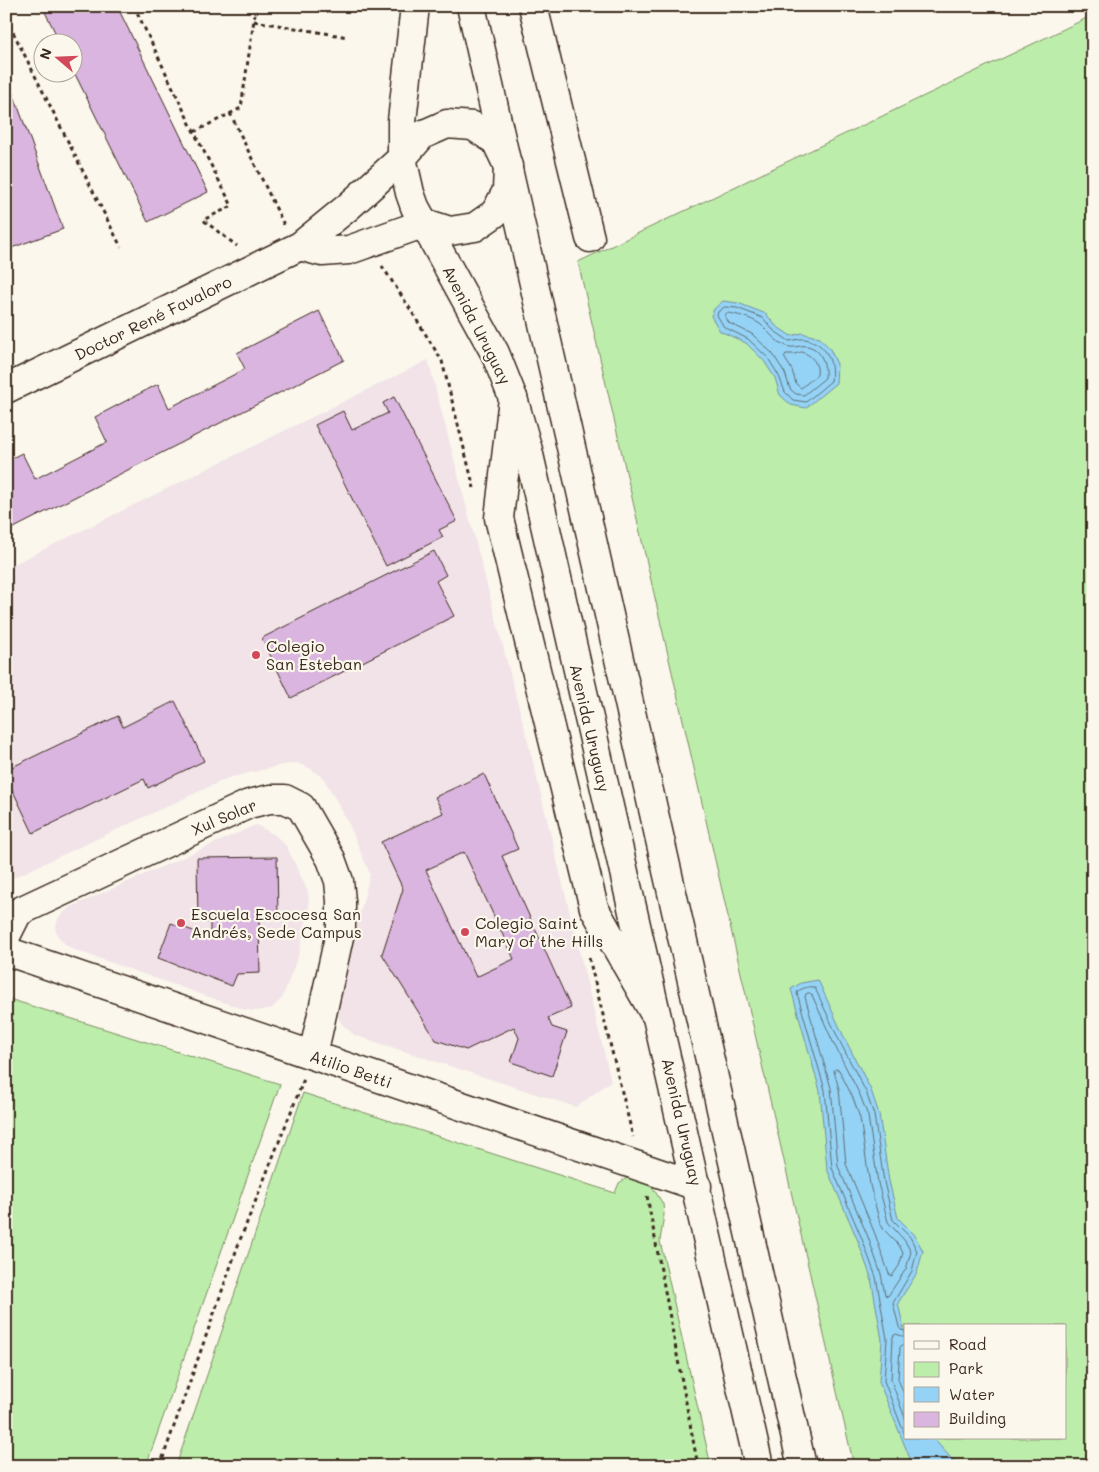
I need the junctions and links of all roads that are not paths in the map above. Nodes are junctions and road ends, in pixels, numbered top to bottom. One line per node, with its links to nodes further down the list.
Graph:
1 (415, 6): 4 (main road, Avenida Uruguay)
2 (471, 6): 5 (main road)
3 (533, 6): 7 (main road)
4 (402, 158): 5 (main road); 6 (main road, Avenida Uruguay); 8 (main road, Doctor René Favaloro)
5 (508, 166): 6 (main road); 17 (main road)
6 (425, 223): 8 (main road); 10 (main road, Avenida Uruguay)
7 (590, 238)
8 (297, 248): 9 (main road, Doctor René Favaloro)
9 (6, 389)
10 (513, 398): 13 (main road, Avenida Uruguay); 13 (main road)
11 (6, 936): 14 (main road, Xul Solar)
12 (6, 951): 14 (main road, Atilio Betti)
13 (658, 1020): 15 (main road, Avenida Uruguay)
14 (313, 1056): 15 (main road, Atilio Betti)
15 (697, 1186): 16 (main road, Avenida Uruguay)
16 (759, 1466)
17 (802, 1466)

